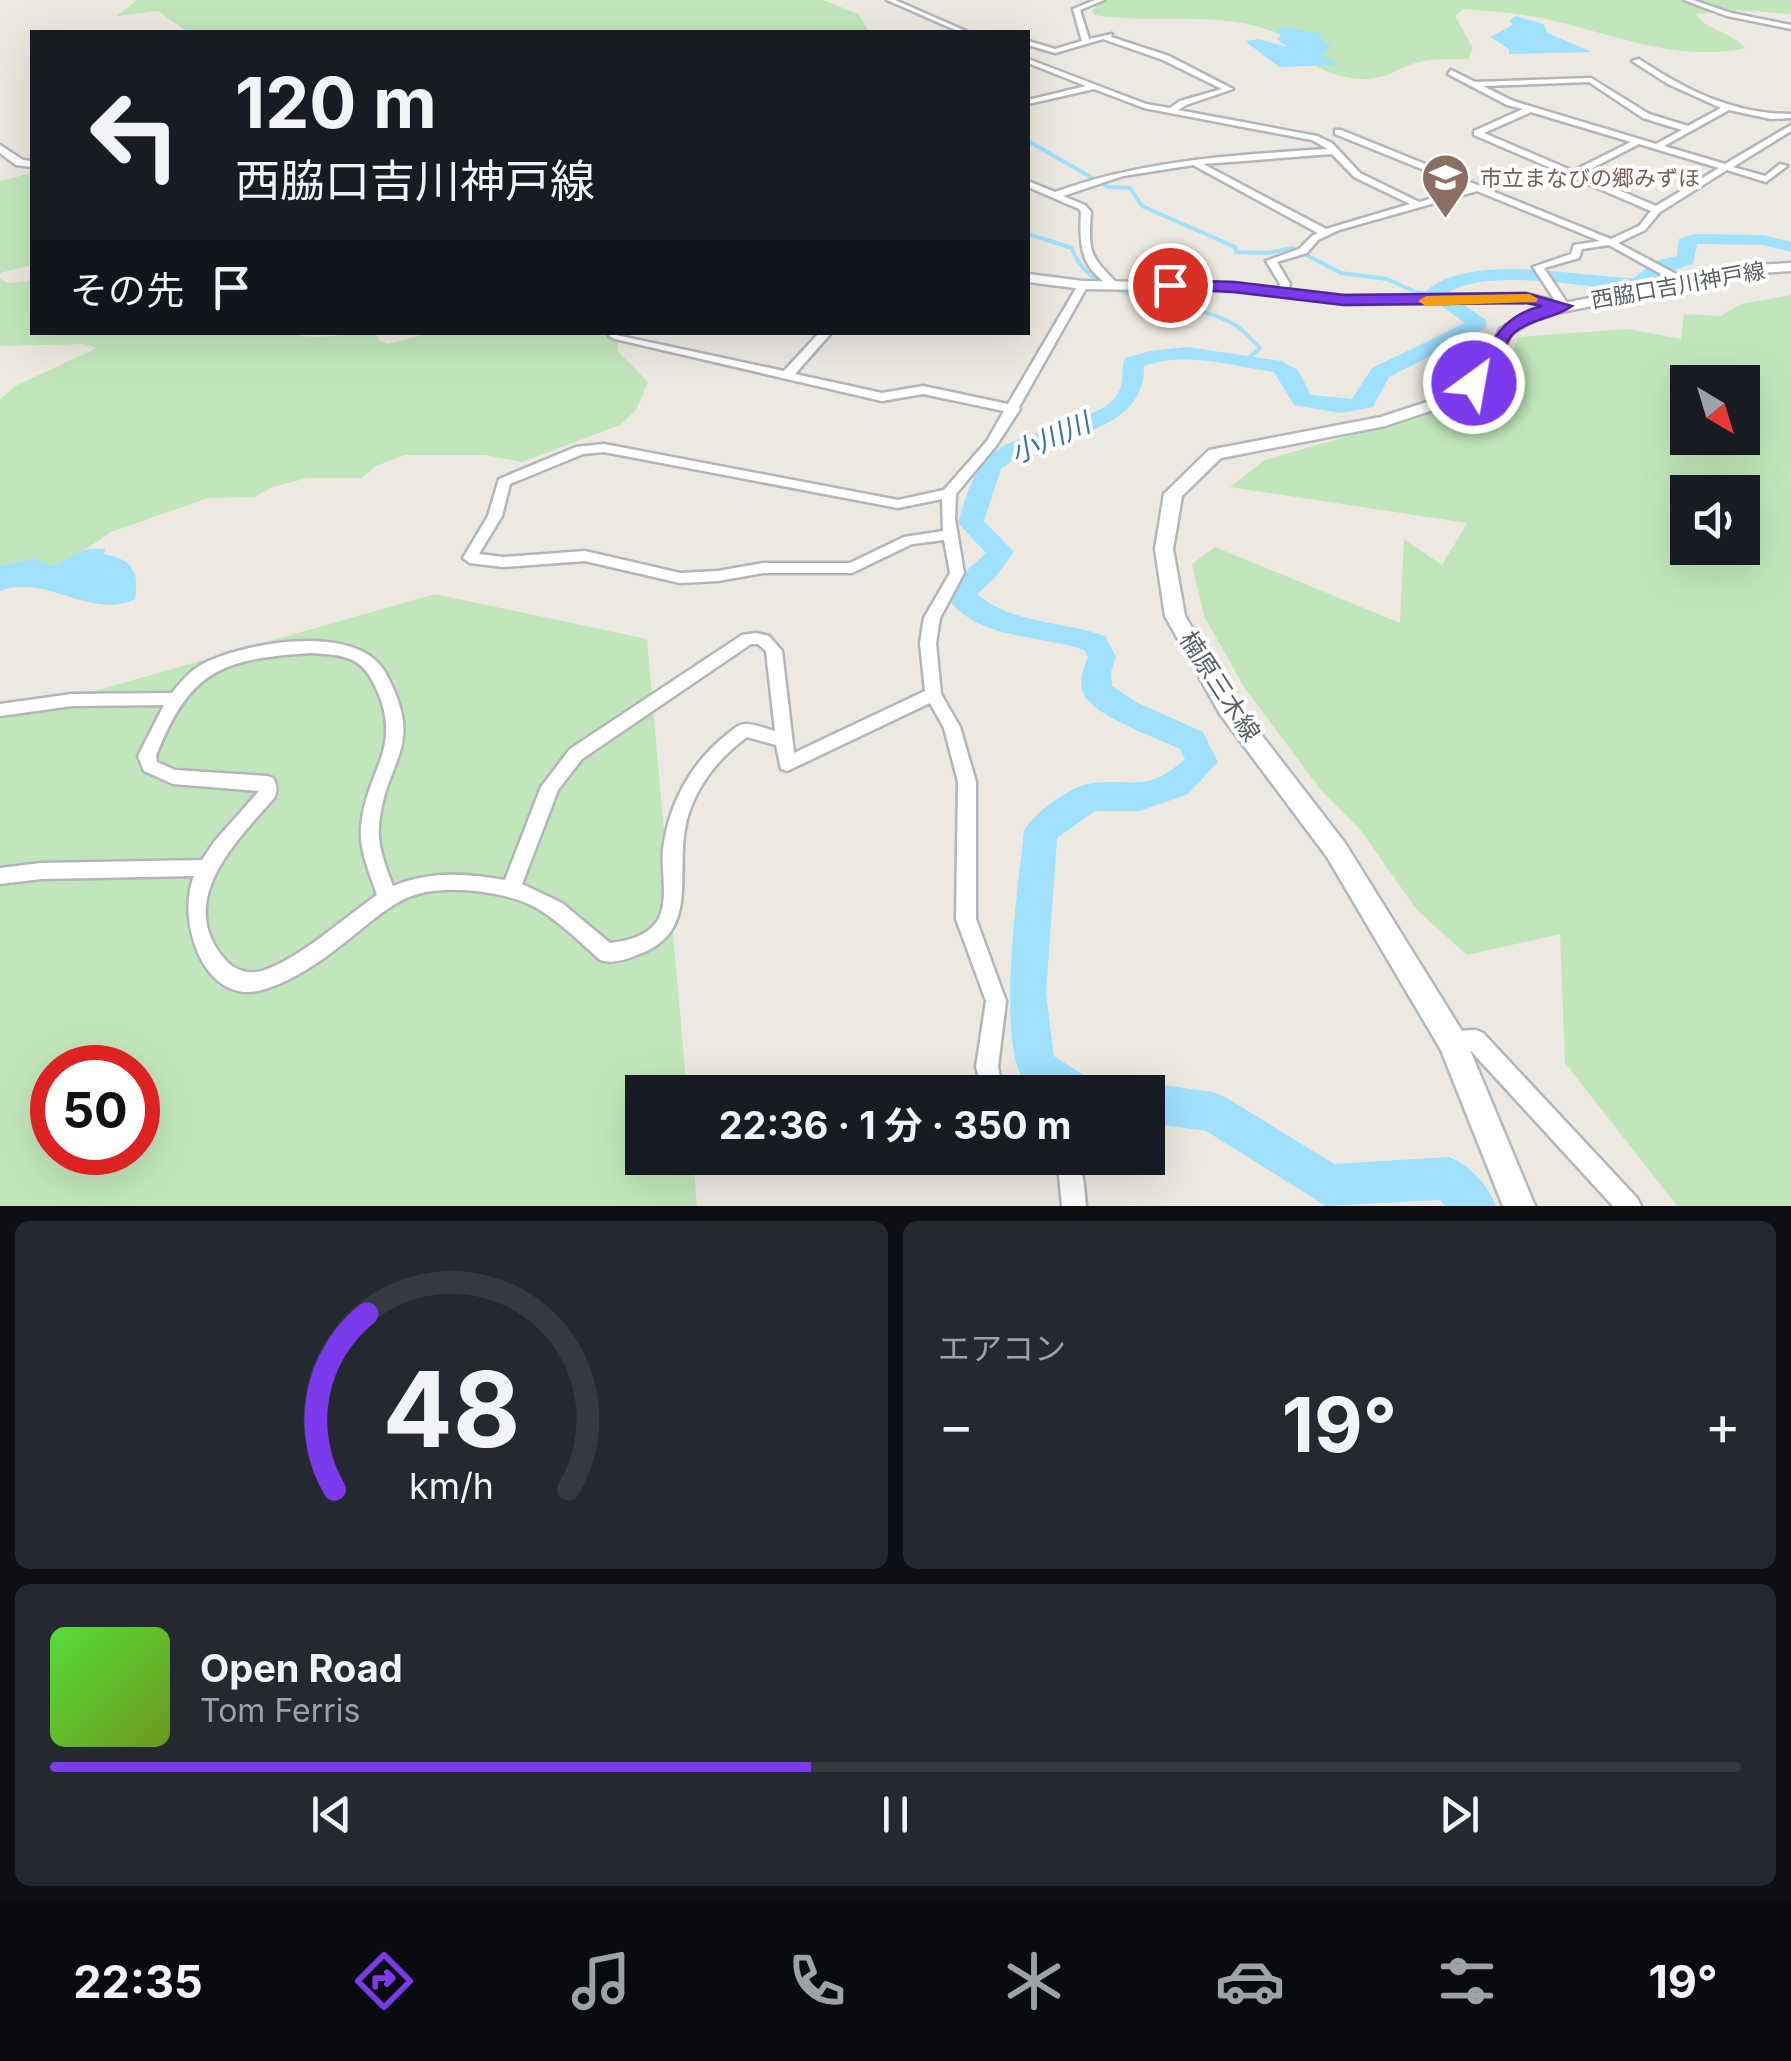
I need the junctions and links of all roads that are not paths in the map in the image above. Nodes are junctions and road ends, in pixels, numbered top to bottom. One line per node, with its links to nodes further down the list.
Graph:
1 (890, 0): 5 (street)
2 (1101, 0): 6 (street)
3 (1687, 0): 4 (street)
4 (1791, 28)
5 (960, 30)
6 (1086, 42): 7 (street); 16 (street)
7 (1030, 44)
8 (1636, 61): 14 (street)
9 (1030, 62): 12 (street)
10 (1451, 72): 11 (street)
11 (1471, 84): 15 (street); 19 (street)
12 (1093, 87): 13 (street); 16 (street)
13 (1030, 102)
14 (1731, 106): 17 (street); 19 (street)
15 (1530, 109): 21 (street); 29 (street)
16 (1172, 112): 24 (street)
17 (1791, 116)
18 (1791, 126): 28 (street)
19 (1688, 128): 22 (street)
20 (1338, 132): 31 (street)
21 (1639, 141): 22 (street); 29 (street)
22 (1658, 146): 28 (street)
23 (0, 148): 25 (main road)
24 (1334, 152): 26 (street); 33 (street)
25 (30, 164)
26 (1197, 164): 32 (street); 35 (street)
27 (1784, 166): 28 (street)
28 (1725, 167): 34 (street)
29 (1574, 174): 34 (street)
30 (1030, 185): 32 (street)
31 (1475, 188): 33 (street); 36 (street)
32 (1056, 195): 41 (street)
33 (1418, 205): 35 (street)
34 (1657, 210): 36 (street)
35 (1326, 233): 42 (street)
36 (1612, 242): 39 (street); 43 (street)
37 (1791, 266): 39 (main road, 西脇口吉川神戸線)
38 (1030, 278): 40 (main road, 西脇口吉川神戸線)
39 (1685, 283): 43 (main road, 西脇口吉川神戸線)
40 (1090, 285): 41 (main road, 西脇口吉川神戸線); 47 (street)
41 (1114, 285): 42 (main road, 西脇口吉川神戸線)
42 (1282, 292): 43 (main road, 西脇口吉川神戸線)
43 (1558, 296): 58 (main road, 楠原三木線)
44 (824, 335): 46 (street)
45 (615, 336): 46 (street)
46 (787, 375): 47 (street)
47 (1014, 408): 48 (street)
48 (949, 493): 49 (street); 49 (street)
49 (951, 534): 50 (street)
50 (933, 694): 53 (street); 59 (street)
51 (178, 699): 52 (street); 54 (street); 57 (street)
52 (0, 710)
53 (783, 740): 56 (street); 56 (street)
54 (204, 868): 55 (street); 57 (street)
55 (0, 876)
56 (510, 891): 57 (street)
57 (388, 900)
58 (1452, 1041): 62 (main road, 楠原三木線); 63 (street)
59 (989, 1075)
60 (1071, 1175): 61 (street)
61 (1074, 1206)
62 (1519, 1206)
63 (1629, 1206)

